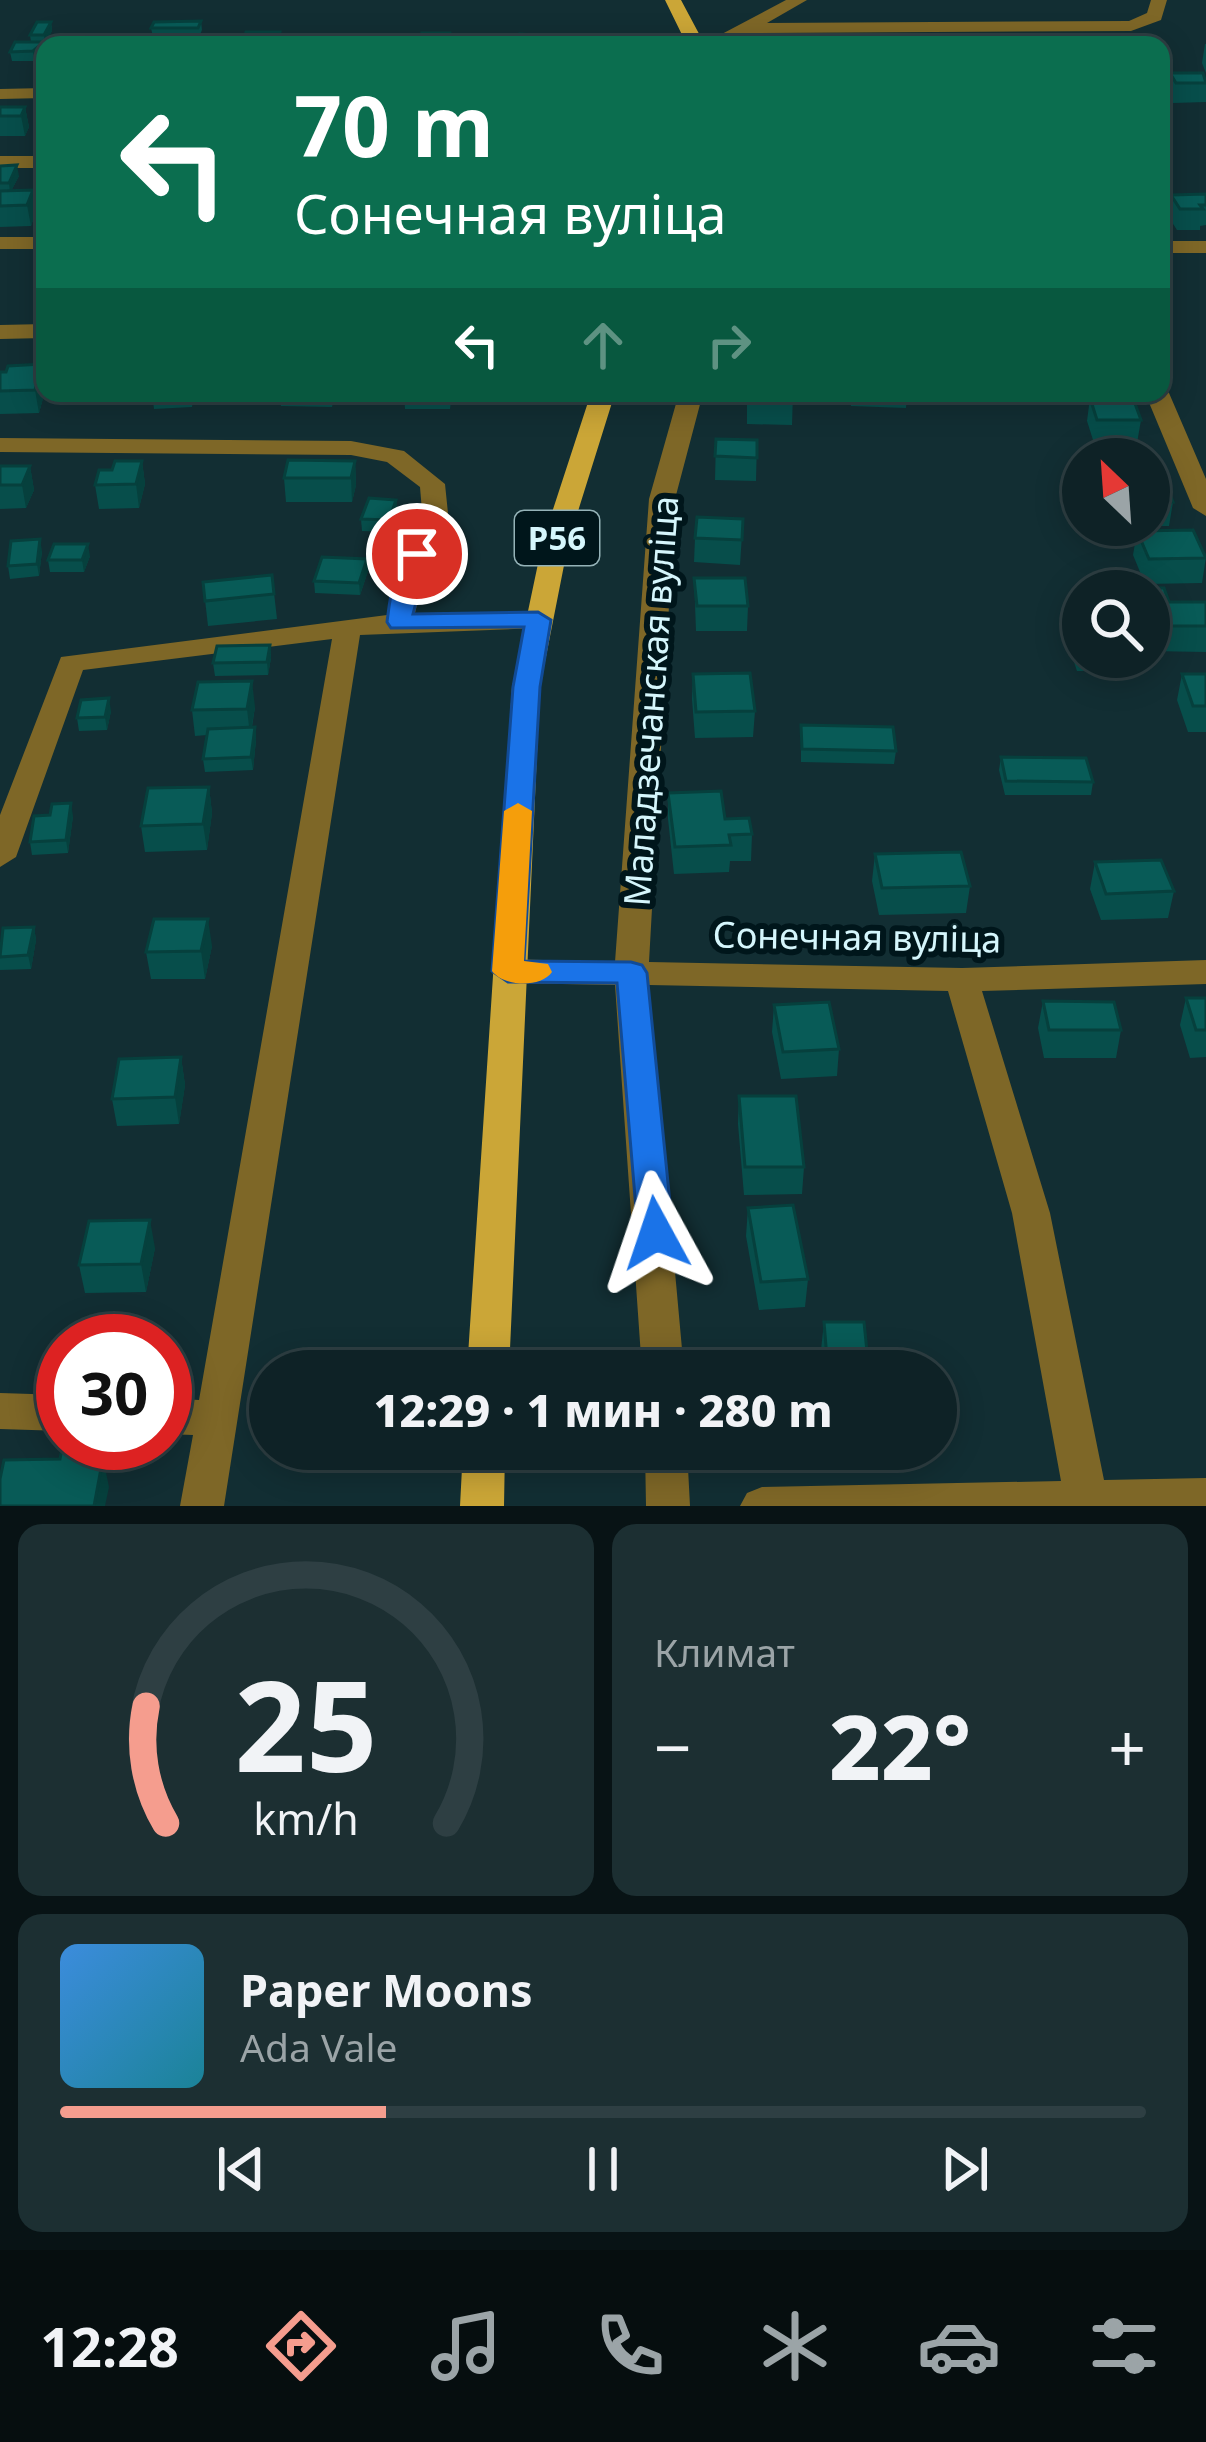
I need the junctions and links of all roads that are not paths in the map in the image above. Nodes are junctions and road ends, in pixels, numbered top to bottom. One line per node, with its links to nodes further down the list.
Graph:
1 (673, 0): 5 (main road)
2 (800, 0): 4 (street)
3 (1159, 0): 4 (street)
4 (749, 28): 6 (street)
5 (691, 36)
6 (731, 36)
7 (1206, 82): 8 (street)
8 (1170, 83)
9 (0, 94): 10 (street)
10 (36, 94)
11 (0, 162): 12 (street)
12 (36, 162)
13 (0, 243): 14 (street)
14 (36, 243)
15 (1170, 247): 16 (street)
16 (1206, 248)
17 (0, 332): 18 (street)
18 (36, 332)
19 (600, 402): 24 (main road, Р56)
20 (689, 402): 30 (street, Маладзечанская вуліца)
21 (1161, 402): 23 (street)
22 (8, 446): 25 (street)
23 (1206, 508)
24 (538, 620): 25 (street); 28 (main road, Р56)
25 (400, 622): 26 (street)
26 (347, 631): 27 (street); 37 (street)
27 (0, 856)
28 (508, 971): 30 (street, Сонечная вуліца); 32 (main road, Р56)
29 (1206, 972): 31 (street, Сонечная вуліца)
30 (631, 973): 31 (street, Сонечная вуліца); 33 (street, Маладзечанская вуліца)
31 (962, 980): 40 (street)
32 (489, 1350)
33 (662, 1350)
34 (0, 1411): 35 (street)
35 (36, 1412)
36 (192, 1417): 37 (street)
37 (217, 1418): 42 (street)
38 (483, 1470): 43 (main road)
39 (667, 1470): 44 (street)
40 (1087, 1497): 41 (street); 45 (street)
41 (1206, 1497)
42 (202, 1506)
43 (482, 1506)
44 (668, 1506)
45 (762, 1506)

